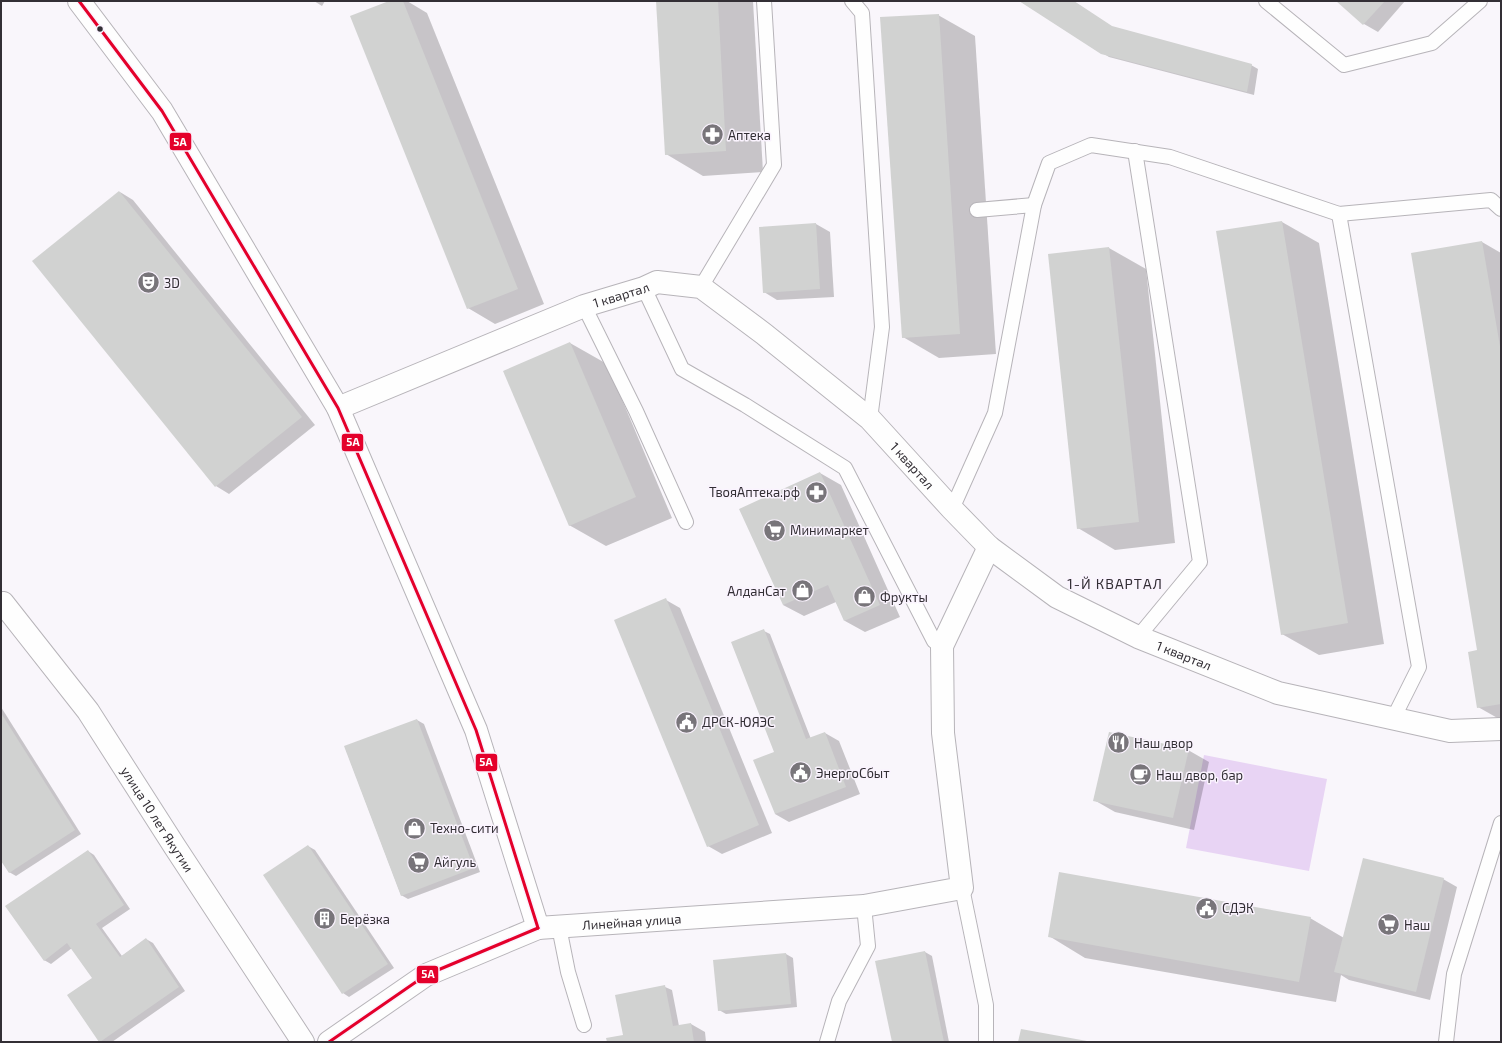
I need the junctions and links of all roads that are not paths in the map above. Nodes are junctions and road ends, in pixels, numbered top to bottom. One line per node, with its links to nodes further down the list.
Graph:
1 (80, 1): 14 (street)
2 (764, 1): 12 (lane)
3 (852, 1): 15 (lane)
4 (1266, 1): 5 (lane)
5 (1480, 1)
6 (1135, 151): 7 (lane); 10 (lane); 20 (lane)
7 (1034, 205): 9 (lane); 16 (lane)
8 (1501, 209): 10 (lane)
9 (977, 210)
10 (1339, 214): 22 (lane)
11 (644, 288): 12 (street, 1 квартал); 13 (street, 1 квартал); 21 (lane)
12 (701, 288): 15 (street, 1 квартал)
13 (584, 306): 14 (street, 1 квартал); 17 (lane)
14 (338, 408): 28 (street)
15 (870, 419): 16 (street, 1 квартал)
16 (952, 509): 18 (street, 1 квартал)
17 (686, 522)
18 (989, 547): 20 (street, 1 квартал); 21 (street)
19 (2, 602): 30 (street, улица 10 лет Якутии)
20 (1138, 637): 22 (street, 1 квартал)
21 (942, 646): 25 (street)
22 (1393, 719): 23 (street, 1 квартал)
23 (1501, 729)
24 (1501, 823): 34 (lane)
25 (962, 888): 26 (street, Линейная улица); 33 (lane)
26 (864, 906): 27 (street, Линейная улица); 32 (lane)
27 (559, 927): 28 (street, Линейная улица); 29 (lane)
28 (538, 928): 31 (street, Линейная улица)
29 (584, 1025)
30 (304, 1042)
31 (329, 1042)
32 (826, 1042)
33 (986, 1042)
34 (1446, 1042)

